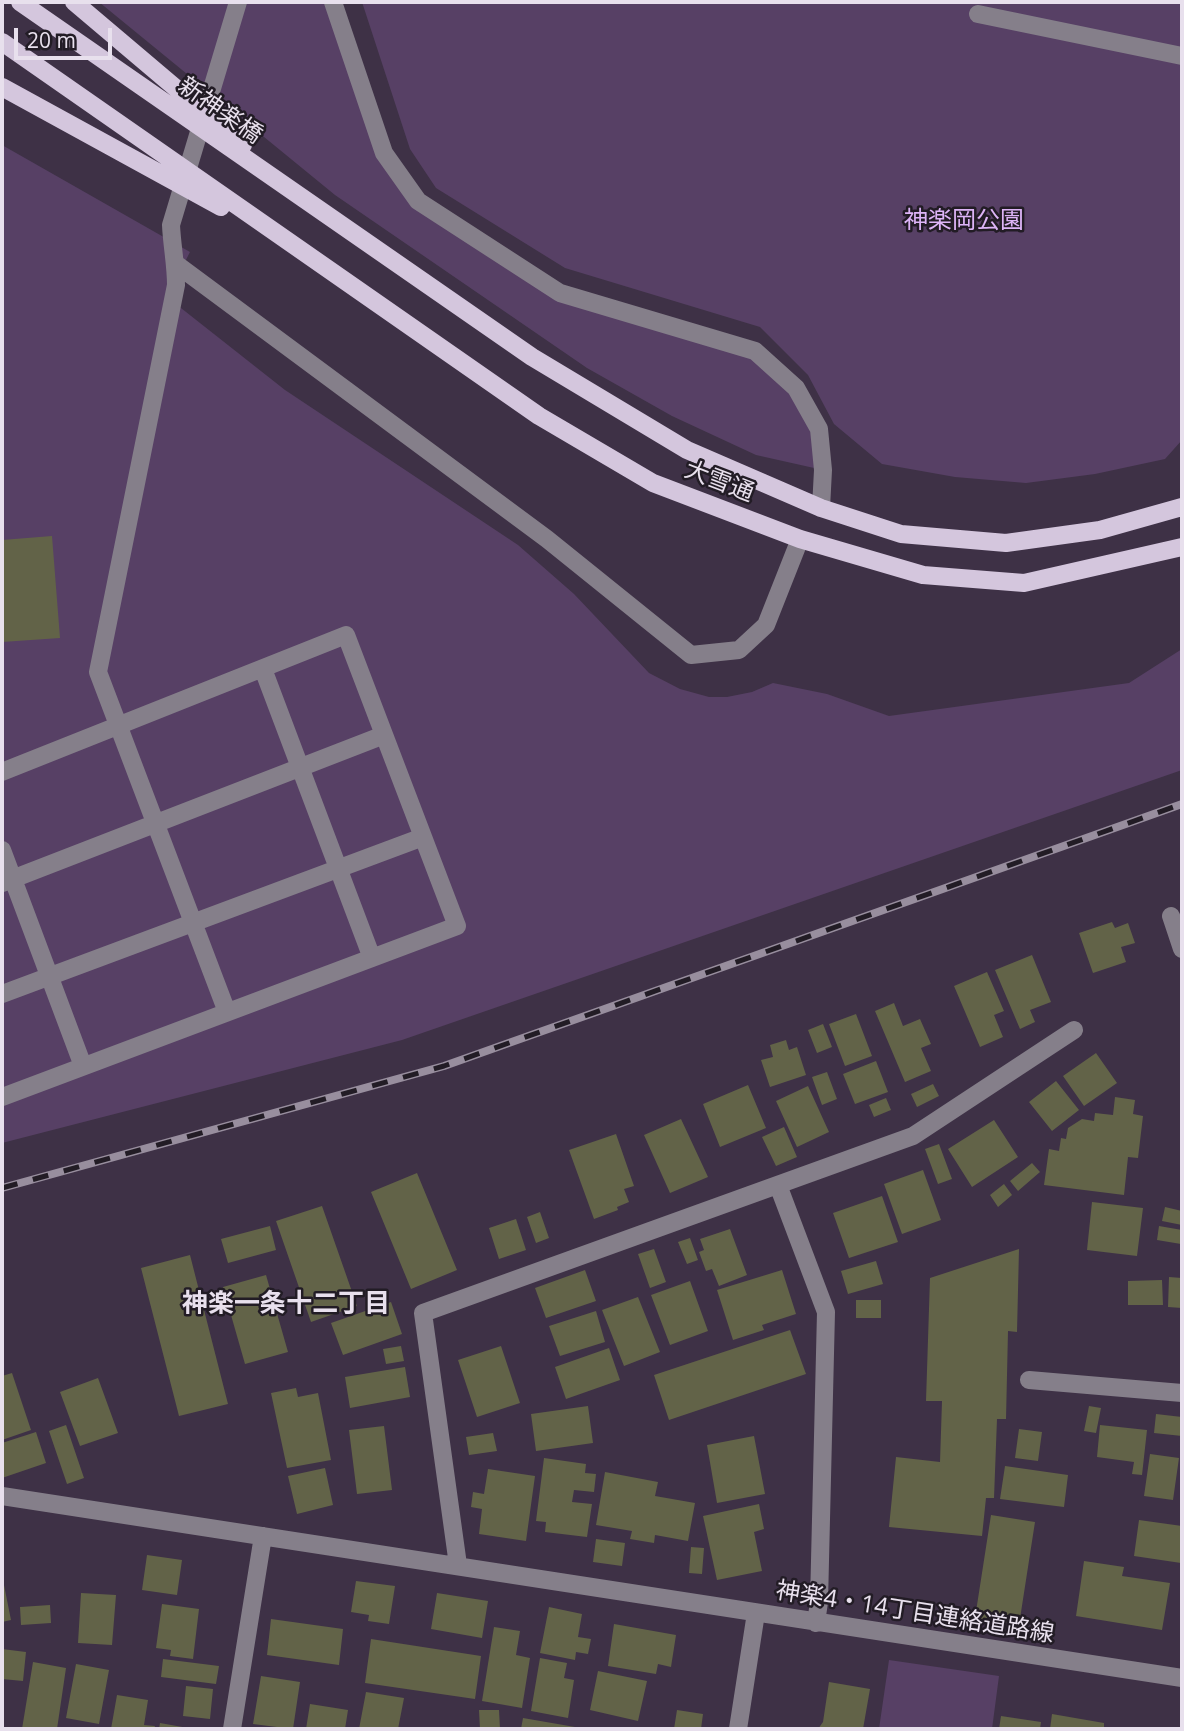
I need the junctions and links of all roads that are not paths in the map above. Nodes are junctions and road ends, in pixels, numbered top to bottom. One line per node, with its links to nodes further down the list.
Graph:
1 (20, 2): 9 (main road, 新神楽橋)
2 (74, 2): 9 (main road)
3 (238, 2): 11 (street)
4 (333, 2): 13 (street)
5 (978, 14): 7 (street)
6 (2, 42): 10 (main road)
7 (1182, 56)
8 (2, 87): 10 (main road)
9 (323, 213): 13 (main road, 大雪通)
10 (297, 249): 14 (main road, 大雪通)
11 (176, 264): 14 (street); 17 (street)
12 (1182, 507): 13 (main road, 大雪通)
13 (821, 508)
14 (800, 539): 15 (main road, 大雪通)
15 (1182, 547)
16 (263, 669): 17 (street); 18 (street); 19 (street)
17 (118, 726): 20 (street); 21 (street)
18 (384, 735): 19 (street); 22 (street)
19 (300, 768): 21 (street); 24 (street)
20 (2, 772)
21 (155, 824): 25 (street); 27 (street)
22 (423, 837): 24 (street); 29 (street)
23 (2, 850): 25 (street)
24 (338, 869): 27 (street); 29 (street)
25 (7, 881): 30 (street)
26 (1171, 916): 28 (street)
27 (193, 923): 30 (street); 32 (street)
28 (1182, 949)
29 (372, 958): 32 (street)
30 (50, 976): 31 (street); 34 (street)
31 (2, 994)
32 (227, 1012): 34 (street)
33 (1074, 1031): 36 (street)
34 (83, 1066): 35 (street)
35 (2, 1097)
36 (778, 1185): 41 (street); 43 (street)
37 (1030, 1380): 38 (street)
38 (1182, 1393)
39 (2, 1496): 40 (street)
40 (263, 1536): 41 (street); 45 (street)
41 (458, 1565): 42 (street)
42 (756, 1613): 43 (street, 神楽4・14丁目連絡道路線); 46 (street, 神楽4・14丁目連絡道路線)
43 (816, 1623): 44 (street, 神楽4・14丁目連絡道路線)
44 (1182, 1678)
45 (232, 1729)
46 (738, 1729)

